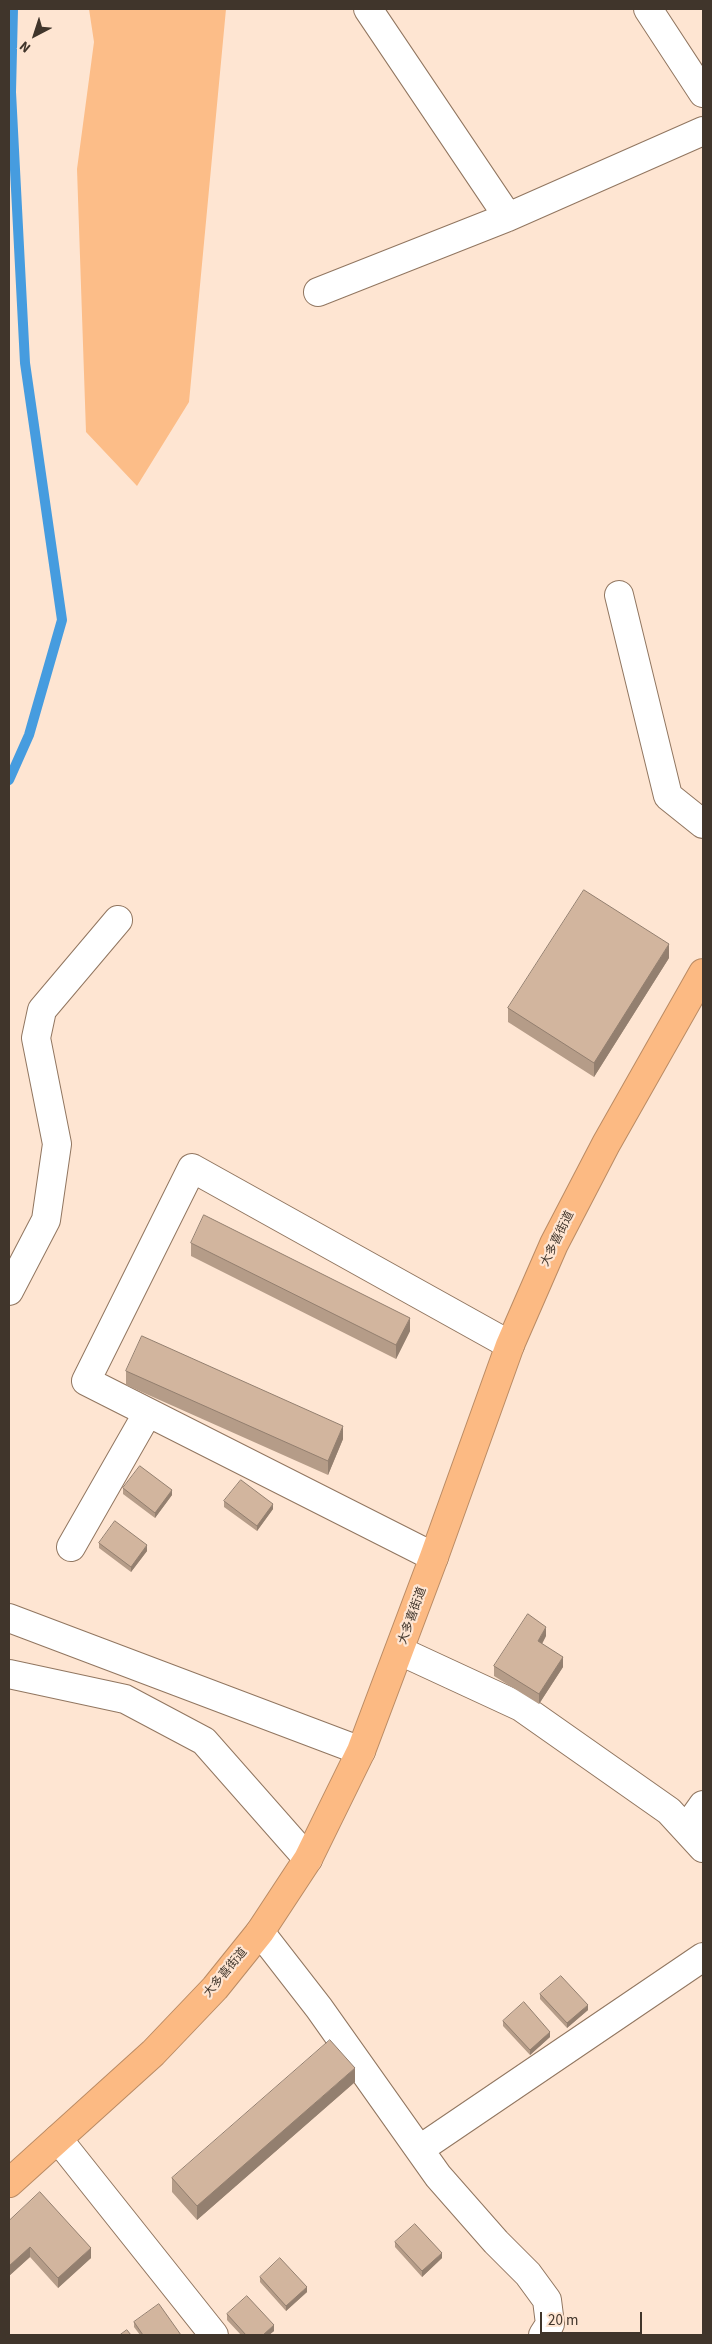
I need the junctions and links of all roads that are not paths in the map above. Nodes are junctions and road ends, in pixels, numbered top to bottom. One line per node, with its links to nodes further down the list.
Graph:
1 (368, 9): 5 (street)
2 (648, 9): 3 (street)
3 (703, 94)
4 (703, 131): 5 (street)
5 (508, 217): 6 (street)
6 (318, 292)
7 (619, 595): 8 (street)
8 (703, 824)
9 (118, 920): 11 (street)
10 (703, 973): 12 (highway, 大多喜街道)
11 (9, 1291)
12 (510, 1346): 13 (street); 15 (highway, 大多喜街道)
13 (147, 1414): 14 (street); 15 (street)
14 (71, 1548)
15 (434, 1557): 17 (highway, 大多喜街道)
16 (9, 1618): 19 (street)
17 (400, 1652): 19 (highway, 大多喜街道); 21 (street)
18 (9, 1674): 22 (street)
19 (361, 1751): 22 (highway, 大多喜街道)
20 (703, 1805): 21 (street)
21 (694, 1838)
22 (308, 1859): 23 (highway, 大多喜街道)
23 (260, 1932): 25 (highway, 大多喜街道); 26 (street)
24 (703, 1957): 26 (street)
25 (58, 2139): 27 (highway, 大多喜街道); 28 (street)
26 (420, 2149): 29 (street)
27 (9, 2183)
28 (214, 2335)
29 (543, 2335)

